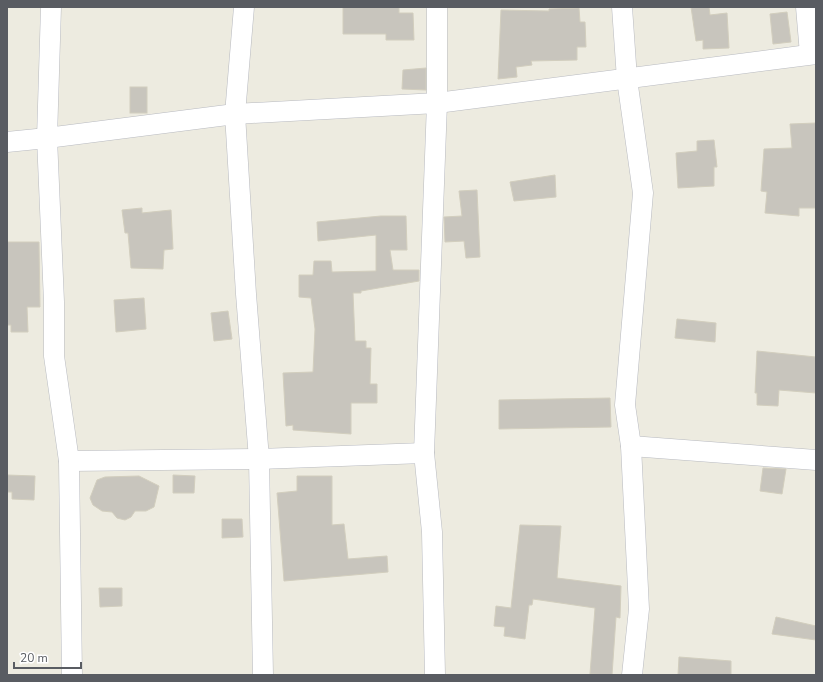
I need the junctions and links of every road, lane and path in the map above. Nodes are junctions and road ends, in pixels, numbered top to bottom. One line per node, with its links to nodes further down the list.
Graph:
1 (51, 7): 10 (street)
2 (244, 7): 9 (street)
3 (437, 7): 8 (street)
4 (622, 7): 7 (street)
5 (806, 7): 6 (street)
6 (813, 54): 7 (street)
7 (627, 79): 8 (street); 12 (street)
8 (437, 103): 9 (street); 13 (street)
9 (235, 114): 10 (street); 14 (street)
10 (47, 138): 11 (street); 16 (street)
11 (7, 142)
12 (631, 446): 15 (street); 20 (street)
13 (424, 453): 14 (street); 19 (street)
14 (259, 459): 16 (street); 18 (street)
15 (816, 460)
16 (69, 461): 17 (street)
17 (72, 675)
18 (263, 675)
19 (435, 675)
20 (632, 675)

